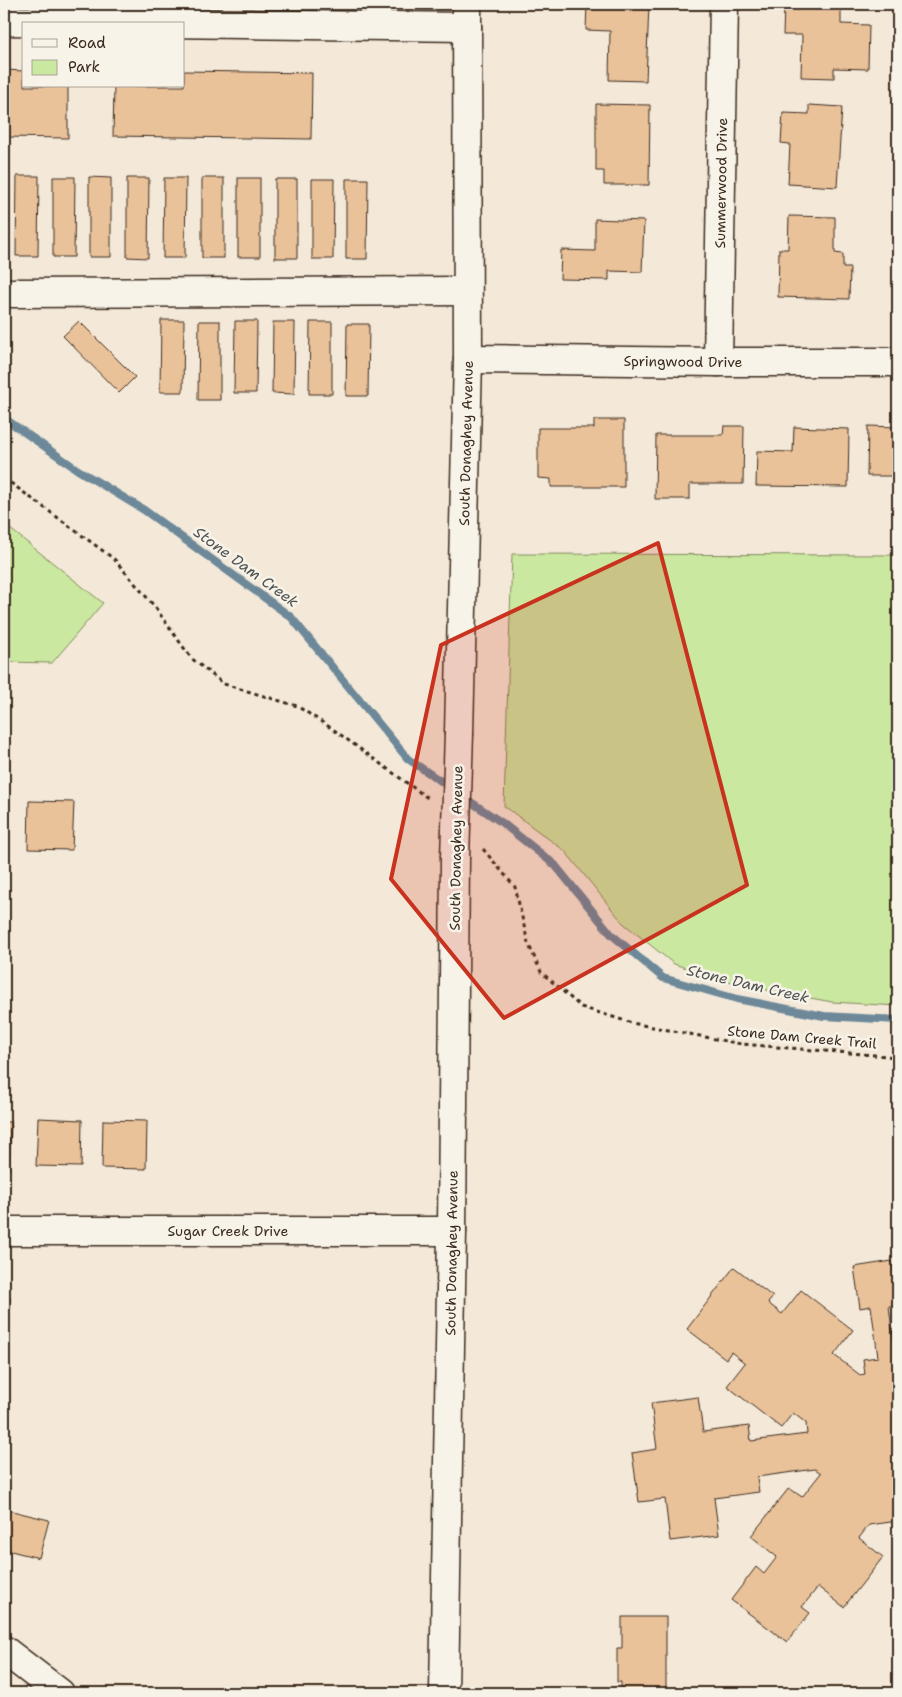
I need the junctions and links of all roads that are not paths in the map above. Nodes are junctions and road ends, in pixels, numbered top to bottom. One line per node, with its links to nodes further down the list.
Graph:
1 (724, 4): 9 (street, Summerwood Drive)
2 (49, 12): 3 (street); 5 (street)
3 (221, 14): 4 (street)
4 (467, 16): 6 (street, South Donaghey Avenue)
5 (4, 21)
6 (468, 291): 7 (street); 8 (street, South Donaghey Avenue)
7 (12, 293)
8 (468, 360): 9 (street, Springwood Drive); 12 (street, South Donaghey Avenue, bridge)
9 (718, 362): 10 (street, Springwood Drive)
10 (898, 362)
11 (4, 1231): 12 (street, Sugar Creek Drive)
12 (452, 1231): 15 (street, South Donaghey Avenue)
13 (4, 1650): 14 (street)
14 (60, 1693)
15 (444, 1693)

